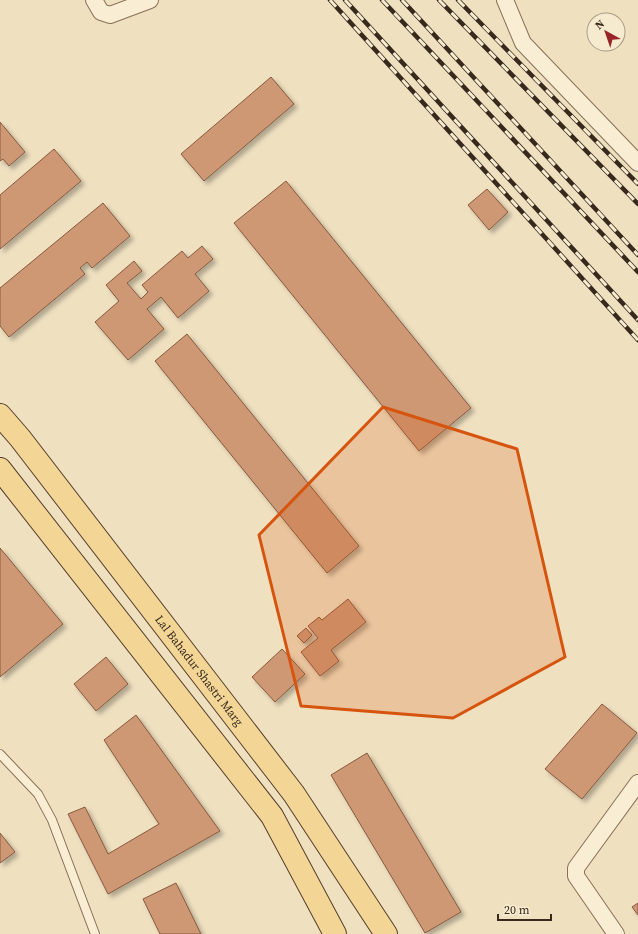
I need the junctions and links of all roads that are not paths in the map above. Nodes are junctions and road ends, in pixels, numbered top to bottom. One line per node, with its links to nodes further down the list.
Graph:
1 (94, 0): 2 (street)
2 (150, 0)
3 (504, 0): 4 (street)
4 (638, 163)
5 (0, 415): 6 (main road, Lal Bahadur Shastri Marg)
6 (34, 456): 7 (main road); 12 (main road, Lal Bahadur Shastri Marg)
7 (4, 473): 11 (main road)
8 (0, 754): 10 (lane)
9 (638, 783): 13 (street)
10 (95, 934)
11 (335, 934)
12 (386, 934)
13 (616, 934)

